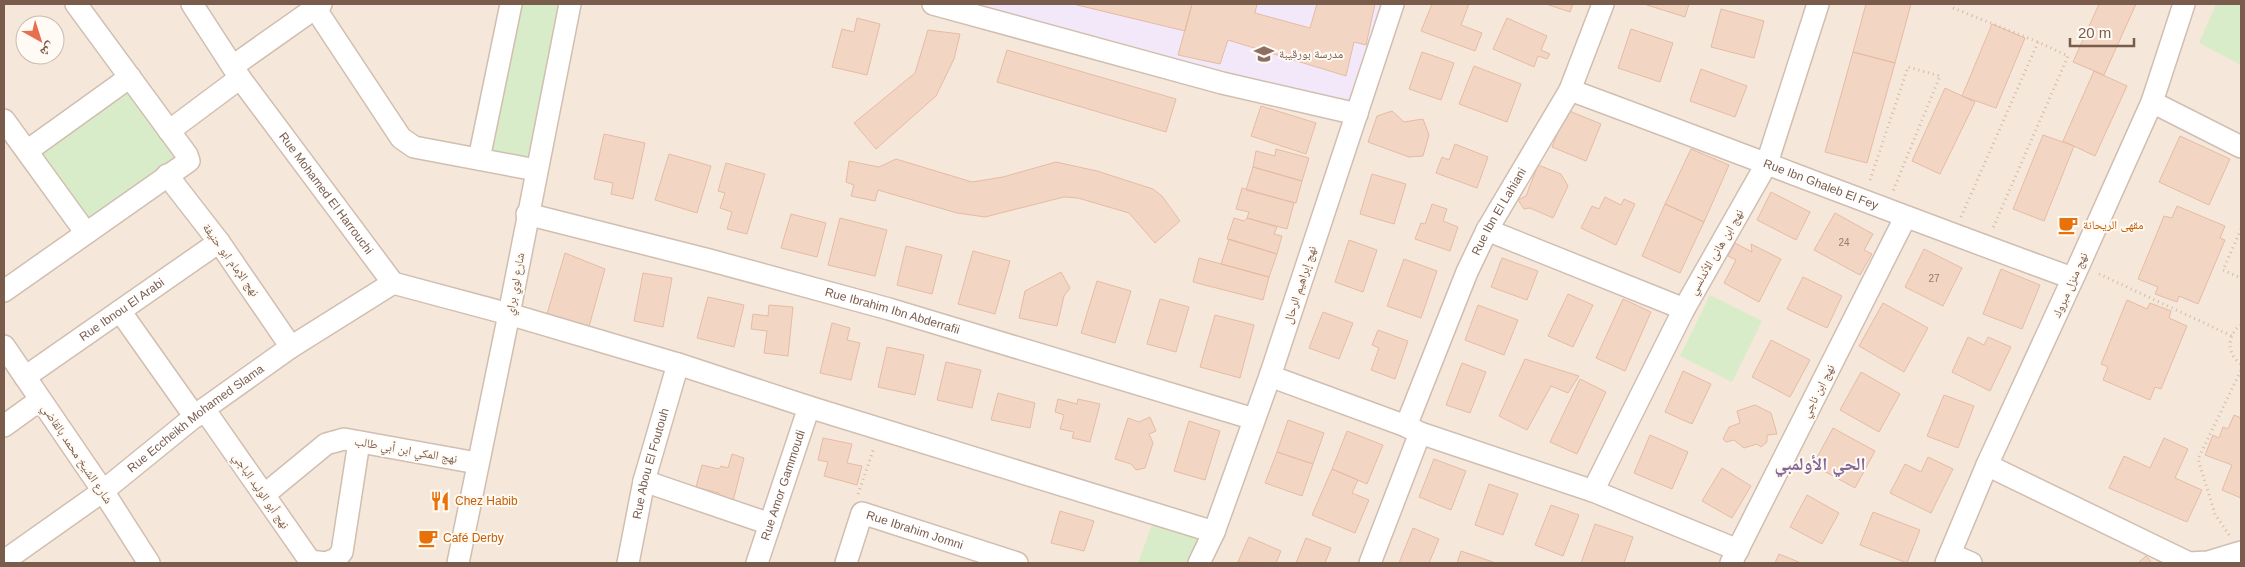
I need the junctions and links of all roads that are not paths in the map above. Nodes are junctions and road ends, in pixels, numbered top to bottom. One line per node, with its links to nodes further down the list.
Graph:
1 (76, 4): 12 (street)
2 (192, 4): 11 (street, Rue Mohamed El Harrouchi)
3 (510, 4): 20 (street)
4 (570, 4): 22 (street, شارع لوي براي)
5 (933, 4): 15 (street)
6 (1393, 4): 15 (street, نهج إبراهيم الرحال)
7 (1603, 4): 13 (street, Rue Ibn El Lahiani)
8 (1818, 4): 21 (street, نهج ابن هانئ الأندلسي)
9 (2184, 4): 14 (street, نهج منزل مبروك)
10 (318, 6): 11 (street); 20 (street)
11 (237, 72): 17 (street); 30 (street, Rue Mohamed El Harrouchi)
12 (130, 77): 17 (street); 19 (street)
13 (1570, 90): 21 (street, Rue Ibn Ghaleb El Fey); 26 (street, Rue Ibn El Lahiani)
14 (2152, 102): 18 (street); 29 (street, نهج منزل مبروك)
15 (1357, 114): 39 (street, نهج إبراهيم الرحال)
16 (4, 120): 19 (street)
17 (168, 131): 23 (street)
18 (2241, 148)
19 (27, 151): 27 (street)
20 (480, 159): 22 (street)
21 (1767, 163): 25 (street, Rue Ibn Ghaleb El Fey); 32 (street, نهج ابن هانئ الأندلسي)
22 (536, 170): 24 (street, شارع لوي براي)
23 (167, 175): 27 (street); 28 (street, نهج الإمام ابو حنيفة)
24 (528, 214): 34 (street, شارع لوي براي); 43 (street, Rue Ibrahim Ibn Abderrafii)
25 (1905, 218): 29 (street, Rue Ibn Ghaleb El Fey); 57 (street, نهج ابن ناجي)
26 (1487, 230): 32 (street); 45 (street, Rue Ibn El Lahiani)
27 (86, 233): 31 (street)
28 (219, 242): 33 (street, Rue Ibnou El Arabi); 36 (street, نهج الإمام ابو حنيفة)
29 (2076, 271): 48 (street, نهج منزل مبروك)
30 (393, 283): 34 (street); 36 (street, Rue Eccheikh Mohamed Slama)
31 (4, 291)
32 (1684, 309): 51 (street, نهج ابن هانئ الأندلسي)
33 (120, 311): 38 (street, Rue Ibnou El Arabi); 42 (street, نهج أبو الوليد الباجي)
34 (510, 314): 37 (street); 47 (street, شارع لوي براي)
35 (4, 346): 38 (street, شارع الشيخ محمد بالقاضي)
36 (291, 347): 42 (street, Rue Eccheikh Mohamed Slama)
37 (678, 364): 41 (street); 49 (street, Rue Abou El Foutouh)
38 (24, 376): 40 (street, شارع الشيخ محمد بالقاضي)
39 (1270, 376): 43 (street, نهج إبراهيم الرحال); 45 (street)
40 (40, 400): 44 (street); 50 (street, شارع الشيخ محمد بالقاضي)
41 (809, 407): 53 (street, Rue Amor Gammoudi); 54 (street)
42 (200, 413): 50 (street, Rue Eccheikh Mohamed Slama); 52 (street, نهج أبو الوليد الباجي)
43 (1254, 419): 54 (street, نهج إبراهيم الرحال)
44 (4, 426)
45 (1413, 430): 51 (street); 68 (street, Rue Ibn El Lahiani)
46 (359, 442): 47 (street, نهج المكي ابن أبي طالب); 52 (street, نهج المكي ابن أبي طالب); 61 (street, نهج أبو الوليد الباجي)
47 (478, 463): 62 (street, شارع لوي براي)
48 (1987, 465): 55 (street); 58 (street, نهج منزل مبروك)
49 (644, 481): 53 (street); 63 (street, Rue Abou El Foutouh)
50 (103, 491): 59 (street, Rue Eccheikh Mohamed Slama); 60 (street, شارع الشيخ محمد بالقاضي)
51 (1593, 491): 57 (street)
52 (264, 495): 61 (street, نهج أبو الوليد الباجي)
53 (770, 524): 64 (street, Rue Amor Gammoudi)
54 (1214, 532): 67 (street, نهج إبراهيم الرحال)
55 (2241, 552)
56 (966, 555): 65 (street, Rue Ibrahim Jomni); 66 (street, Rue Ibrahim Jomni)
57 (1734, 557)
58 (1948, 559): 69 (street)
59 (4, 561)
60 (149, 563)
61 (326, 563)
62 (458, 563)
63 (628, 563)
64 (757, 563)
65 (846, 563)
66 (1017, 563)
67 (1199, 563)
68 (1370, 563)
69 (1971, 563)

